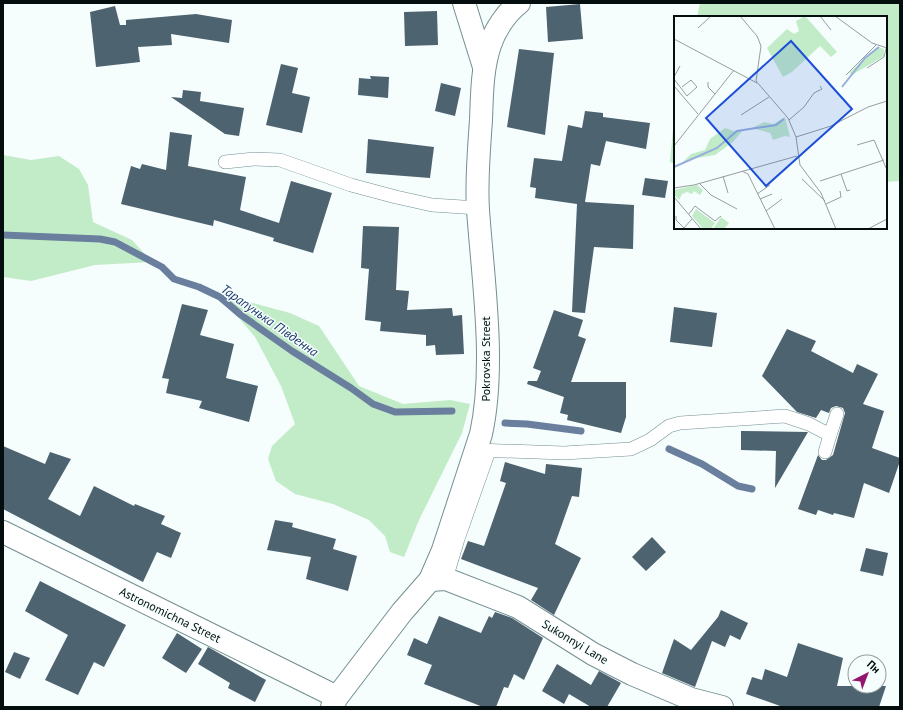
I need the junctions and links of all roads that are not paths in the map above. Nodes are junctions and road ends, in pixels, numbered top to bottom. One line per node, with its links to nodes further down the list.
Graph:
1 (464, 3): 3 (street)
2 (519, 3): 3 (street, Pokrovska Street)
3 (484, 67): 5 (street, Pokrovska Street)
4 (224, 162): 5 (lane)
5 (478, 208): 8 (street, Pokrovska Street)
6 (837, 414): 7 (lane)
7 (830, 435): 8 (lane); 9 (lane)
8 (483, 451): 11 (street, Pokrovska Street)
9 (825, 452)
10 (8, 536): 12 (street, Astronomichna Street)
11 (438, 579): 12 (street, Pokrovska Street); 13 (street, Sukonnyi Lane)
12 (334, 702)
13 (722, 707)

